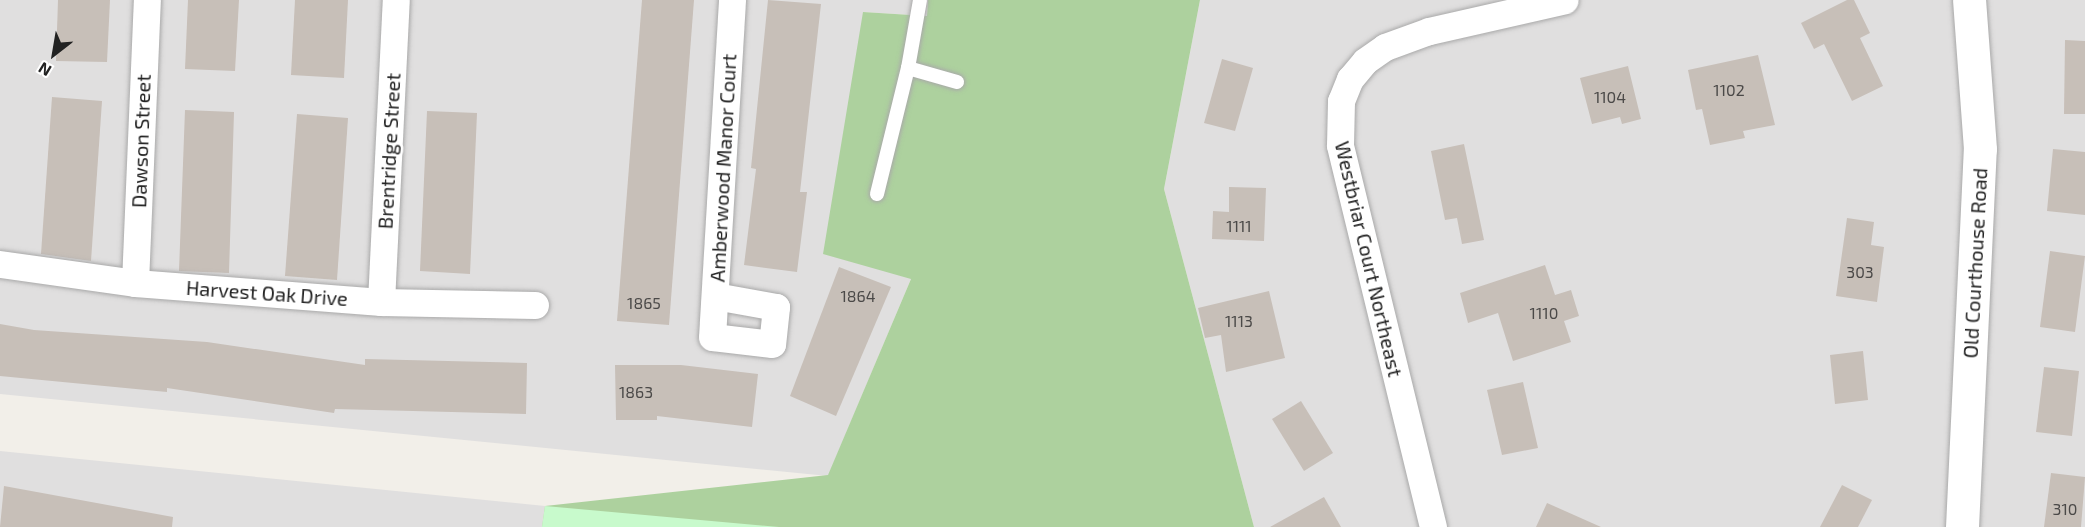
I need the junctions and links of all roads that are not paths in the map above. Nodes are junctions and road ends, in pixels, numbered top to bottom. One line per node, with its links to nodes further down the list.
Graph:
1 (147, 0): 11 (street, Dawson Street)
2 (396, 0): 13 (street, Brentridge Street)
3 (732, 0): 12 (street, Amberwood Manor Court)
4 (920, 0): 7 (lane)
5 (1565, 0): 15 (street, Westbriar Court Northeast)
6 (1969, 0): 16 (street, Old Courthouse Road)
7 (908, 68): 8 (lane); 9 (lane)
8 (957, 82)
9 (877, 194)
10 (0, 264): 11 (street, Harvest Oak Drive)
11 (135, 283): 13 (street, Harvest Oak Drive)
12 (715, 296): 12 (street, Amberwood Manor Court)
13 (381, 302): 14 (street, Harvest Oak Drive)
14 (535, 305)
15 (1433, 527)
16 (1962, 527)

